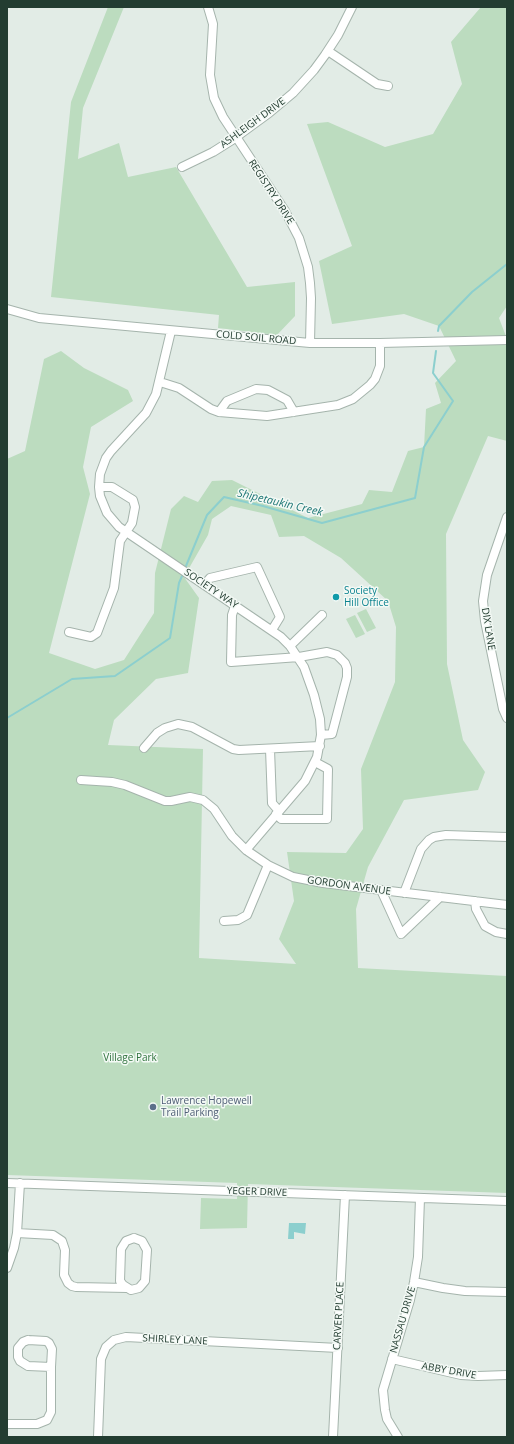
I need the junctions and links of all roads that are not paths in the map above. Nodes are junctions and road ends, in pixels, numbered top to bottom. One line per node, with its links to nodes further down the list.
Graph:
1 (208, 7): 5 (street, REGISTRY DRIVE)
2 (352, 7): 3 (street, ASHLEIGH DRIVE)
3 (328, 51): 4 (street); 5 (street, ASHLEIGH DRIVE)
4 (388, 86)
5 (236, 138): 6 (street, ASHLEIGH DRIVE); 10 (street, REGISTRY DRIVE)
6 (182, 167)
7 (7, 309): 8 (street, COLD SOIL ROAD)
8 (171, 331): 10 (street, COLD SOIL ROAD); 12 (street, SOCIETY WAY)
9 (507, 340): 11 (street, COLD SOIL ROAD)
10 (310, 343): 11 (street, COLD SOIL ROAD)
11 (380, 343): 14 (street)
12 (160, 382): 13 (street); 15 (street, SOCIETY WAY)
13 (219, 412): 14 (street); 14 (street)
14 (294, 412)
15 (99, 487): 17 (street, SOCIETY WAY); 17 (street)
16 (506, 522): 25 (street, DIX LANE)
17 (126, 532): 18 (street, SOCIETY WAY); 22 (street)
18 (204, 585): 19 (street, SOCIETY WAY); 21 (street)
19 (235, 606): 21 (street, SOCIETY WAY); 24 (street)
20 (322, 615): 23 (street)
21 (272, 630): 23 (street, SOCIETY WAY)
22 (69, 632)
23 (290, 646): 24 (street, SOCIETY WAY)
24 (299, 658): 26 (street, SOCIETY WAY); 26 (street)
25 (507, 718)
26 (321, 735): 27 (street, SOCIETY WAY)
27 (320, 746): 29 (street); 30 (street, SOCIETY WAY)
28 (144, 748): 29 (street)
29 (270, 749): 32 (street)
30 (315, 762): 32 (street, SOCIETY WAY); 32 (street)
31 (81, 780): 34 (street, GORDON AVENUE)
32 (278, 812): 34 (street, SOCIETY WAY)
33 (507, 837): 37 (street)
34 (246, 850): 35 (street, GORDON AVENUE)
35 (268, 865): 36 (street, GORDON AVENUE); 41 (street)
36 (381, 890): 37 (street, GORDON AVENUE); 38 (street)
37 (404, 893): 38 (street, GORDON AVENUE)
38 (440, 897): 39 (street, GORDON AVENUE)
39 (475, 902): 40 (street, GORDON AVENUE); 42 (street)
40 (507, 905)
41 (224, 921)
42 (507, 934)
43 (7, 1183): 44 (street, YEGER DRIVE)
44 (20, 1184): 45 (street, YEGER DRIVE); 48 (street)
45 (345, 1195): 46 (street, YEGER DRIVE); 53 (street, CARVER PLACE)
46 (420, 1198): 47 (street, YEGER DRIVE); 50 (street, NASSAU DRIVE)
47 (507, 1201)
48 (17, 1233): 49 (street); 51 (street)
49 (7, 1268)
50 (414, 1282): 52 (street); 54 (street, NASSAU DRIVE)
51 (126, 1288): 51 (street)
52 (507, 1292)
53 (338, 1348): 58 (street, SHIRLEY LANE); 59 (street, CARVER PLACE)
54 (392, 1359): 56 (street, ABBY DRIVE); 60 (street, NASSAU DRIVE)
55 (51, 1367): 55 (street); 57 (street)
56 (507, 1375)
57 (7, 1424)
58 (98, 1437)
59 (332, 1437)
60 (398, 1437)

